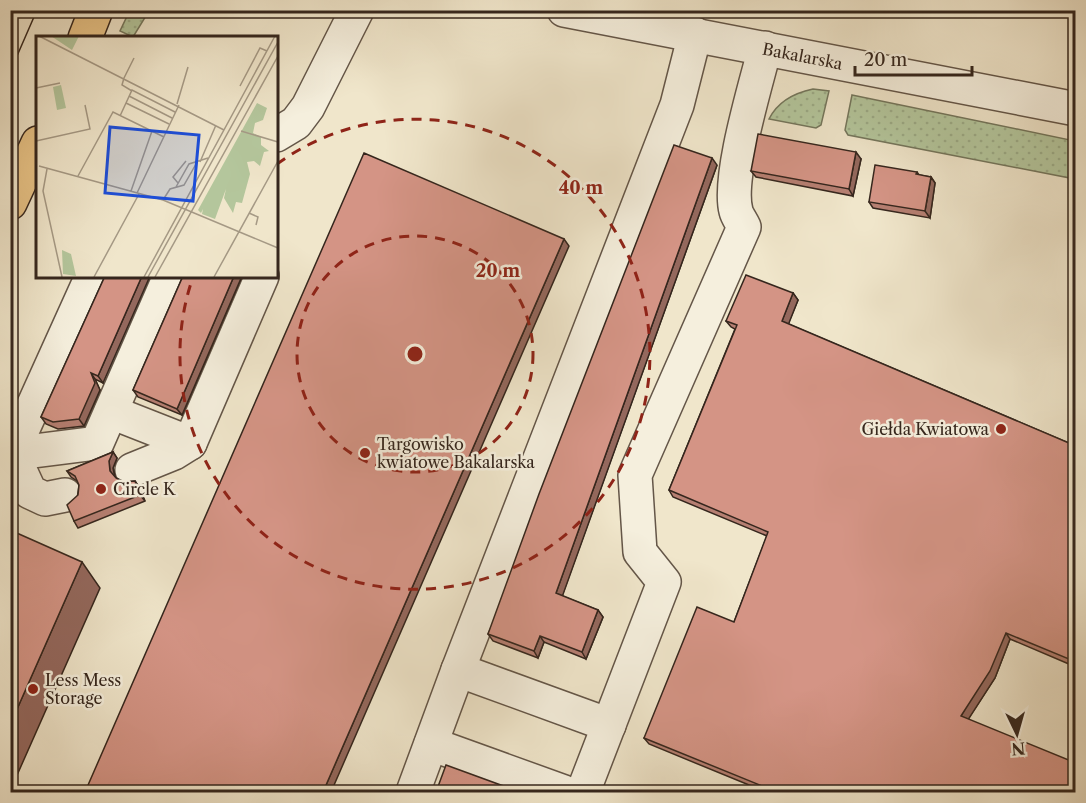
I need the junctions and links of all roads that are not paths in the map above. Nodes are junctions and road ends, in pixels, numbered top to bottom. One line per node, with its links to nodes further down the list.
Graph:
1 (96, 10): 5 (main road)
2 (357, 10): 8 (street)
3 (564, 10): 4 (street, Bakalarska)
4 (680, 25): 6 (street, Bakalarska); 19 (street)
5 (86, 36)
6 (765, 48): 7 (street, Bakalarska); 20 (street)
7 (1076, 109)
8 (278, 134)
9 (36, 147): 10 (main road)
10 (10, 203)
11 (91, 278): 16 (street)
12 (169, 278): 14 (street)
13 (261, 278): 15 (street)
14 (111, 412): 15 (street); 16 (street)
15 (190, 443): 17 (street)
16 (11, 453): 18 (street)
17 (132, 470)
18 (64, 495)
19 (458, 670): 20 (street); 21 (street)
20 (609, 725): 24 (street)
21 (430, 744): 22 (street); 23 (street)
22 (413, 792)
23 (564, 792)
24 (583, 792)

